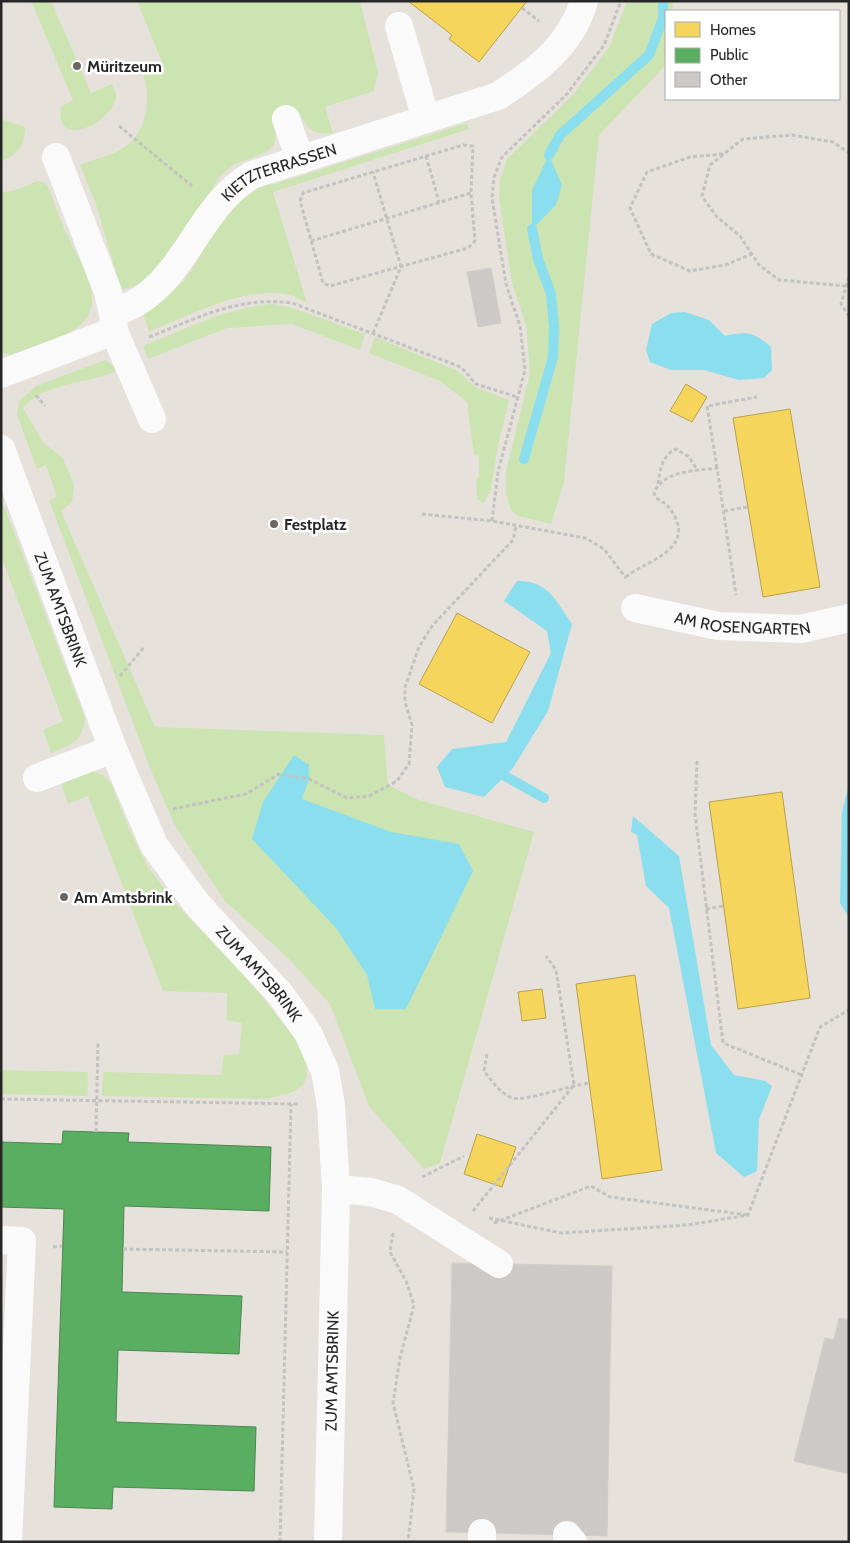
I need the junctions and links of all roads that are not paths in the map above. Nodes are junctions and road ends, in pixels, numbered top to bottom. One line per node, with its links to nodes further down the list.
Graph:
1 (584, 1): 4 (street, KIETZTERRASSEN)
2 (399, 26): 4 (street)
3 (286, 119): 6 (street)
4 (426, 119): 6 (street, KIETZTERRASSEN)
5 (56, 157): 7 (street)
6 (300, 160): 7 (street, KIETZTERRASSEN)
7 (115, 330): 8 (street, KIETZTERRASSEN); 9 (street)
8 (1, 374)
9 (152, 419)
10 (1, 449): 13 (street, ZUM AMTSBRINK)
11 (635, 608): 12 (street, AM ROSENGARTEN)
12 (849, 618)
13 (113, 749): 14 (street); 15 (street, ZUM AMTSBRINK)
14 (37, 778)
15 (336, 1189): 17 (street); 19 (street, ZUM AMTSBRINK)
16 (1, 1240): 18 (street)
17 (499, 1264)
18 (8, 1542)
19 (328, 1542)

